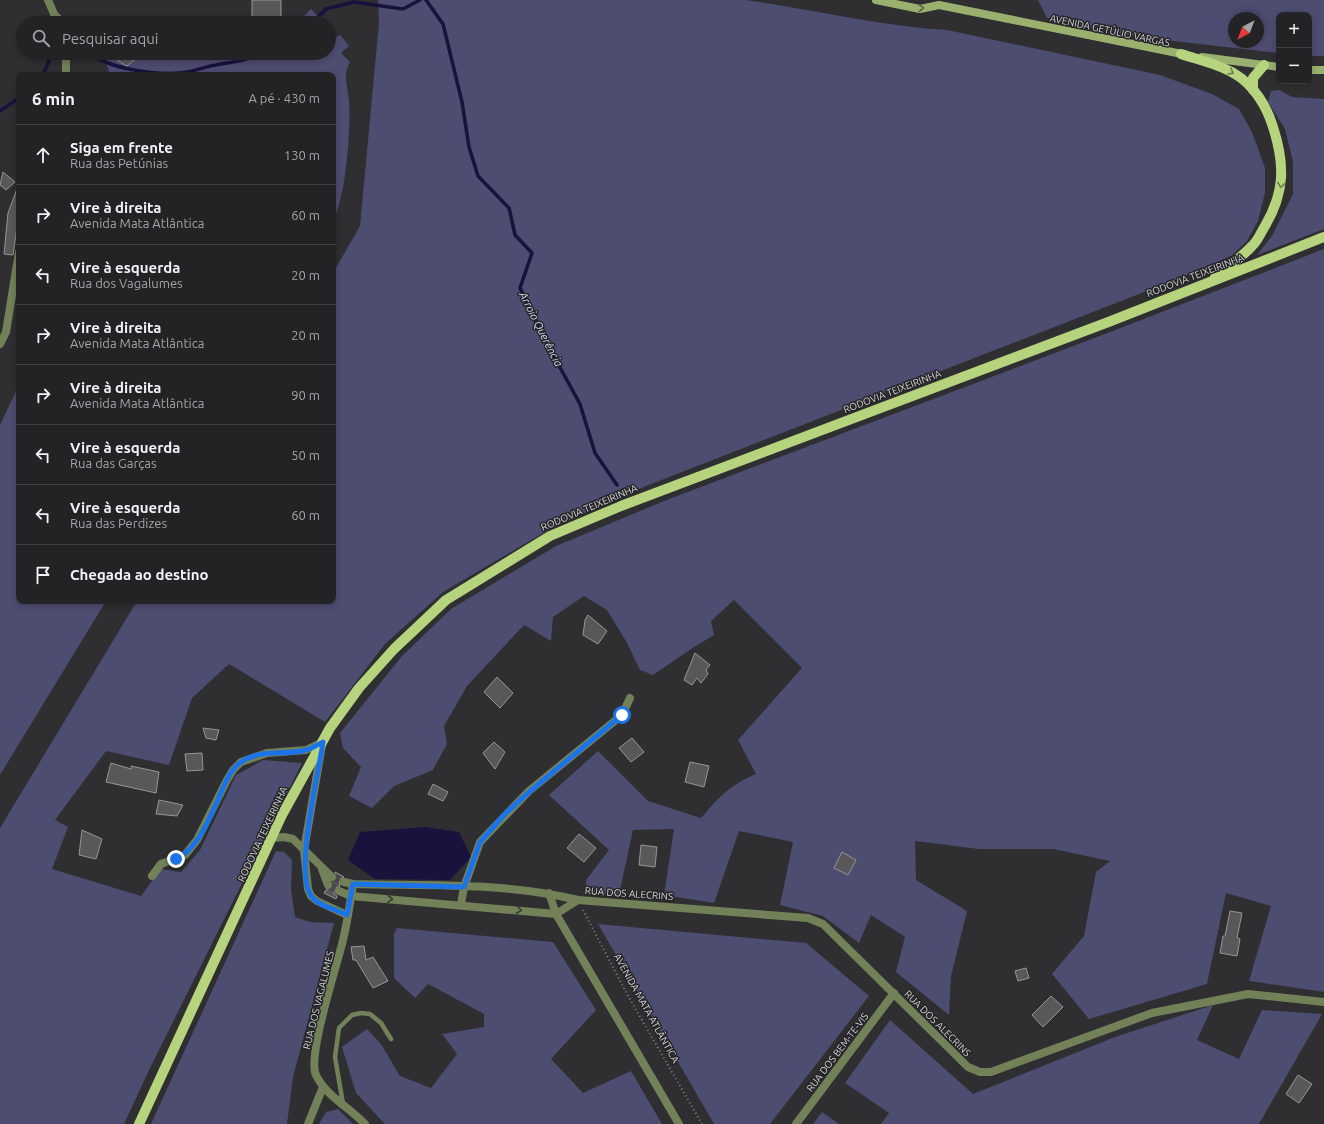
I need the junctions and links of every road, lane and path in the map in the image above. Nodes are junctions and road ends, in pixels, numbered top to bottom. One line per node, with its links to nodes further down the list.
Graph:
1 (48, 0): 4 (street)
2 (876, 0): 3 (main road, AVENIDA GETÚLIO VARGAS, one-way to 3)
3 (935, 2): 5 (main road, AVENIDA GETÚLIO VARGAS)
4 (56, 16)
5 (1181, 54): 7 (main road, AVENIDA GETÚLIO VARGAS); 12 (main road, one-way to 12)
6 (66, 60): 11 (street)
7 (1264, 65): 8 (main road, AVENIDA GETÚLIO VARGAS); 12 (main road)
8 (1276, 67)
9 (1312, 70): 10 (main road)
10 (1324, 70)
11 (66, 72)
12 (1253, 90): 15 (main road, one-way to 15)
13 (1324, 237): 15 (main road, RODOVIA TEIXEIRINHA)
14 (16, 270): 16 (street)
15 (1205, 285): 18 (main road, RODOVIA TEIXEIRINHA)
16 (0, 344)
17 (630, 698): 27 (street)
18 (323, 742): 19 (main road, RODOVIA TEIXEIRINHA); 20 (street); 22 (street)
19 (273, 838): 20 (street); 40 (main road, RODOVIA TEIXEIRINHA)
20 (304, 850): 21 (street); 34 (street)
21 (321, 868): 23 (street); 26 (street)
22 (152, 876)
23 (332, 877)
24 (344, 882): 25 (street)
25 (353, 884): 27 (street); 30 (street, RUA DOS VAGALUMES)
26 (328, 885)
27 (464, 887): 29 (street); 32 (street)
28 (340, 891): 30 (street)
29 (549, 893): 31 (street, RUA DOS ALECRINS); 33 (street)
30 (351, 896): 32 (street, one-way to 32); 34 (street, RUA DOS VAGALUMES)
31 (578, 900): 33 (street, RUA DOS ALECRINS); 35 (street, RUA DOS ALECRINS); 44 (path, AVENIDA MATA ATLÂNTICA)
32 (461, 904): 33 (street, one-way to 33)
33 (556, 914): 43 (street)
34 (347, 915): 38 (street, RUA DOS VAGALUMES)
35 (894, 992): 36 (street, RUA DOS ALECRINS); 45 (street, RUA DOS BEM-TE-VIS)
36 (1324, 1002)
37 (391, 1039): 39 (lane)
38 (322, 1088): 39 (street); 41 (street)
39 (343, 1104): 42 (street)
40 (139, 1124)
41 (308, 1124)
42 (365, 1124)
43 (679, 1124)
44 (702, 1124)
45 (796, 1124)

